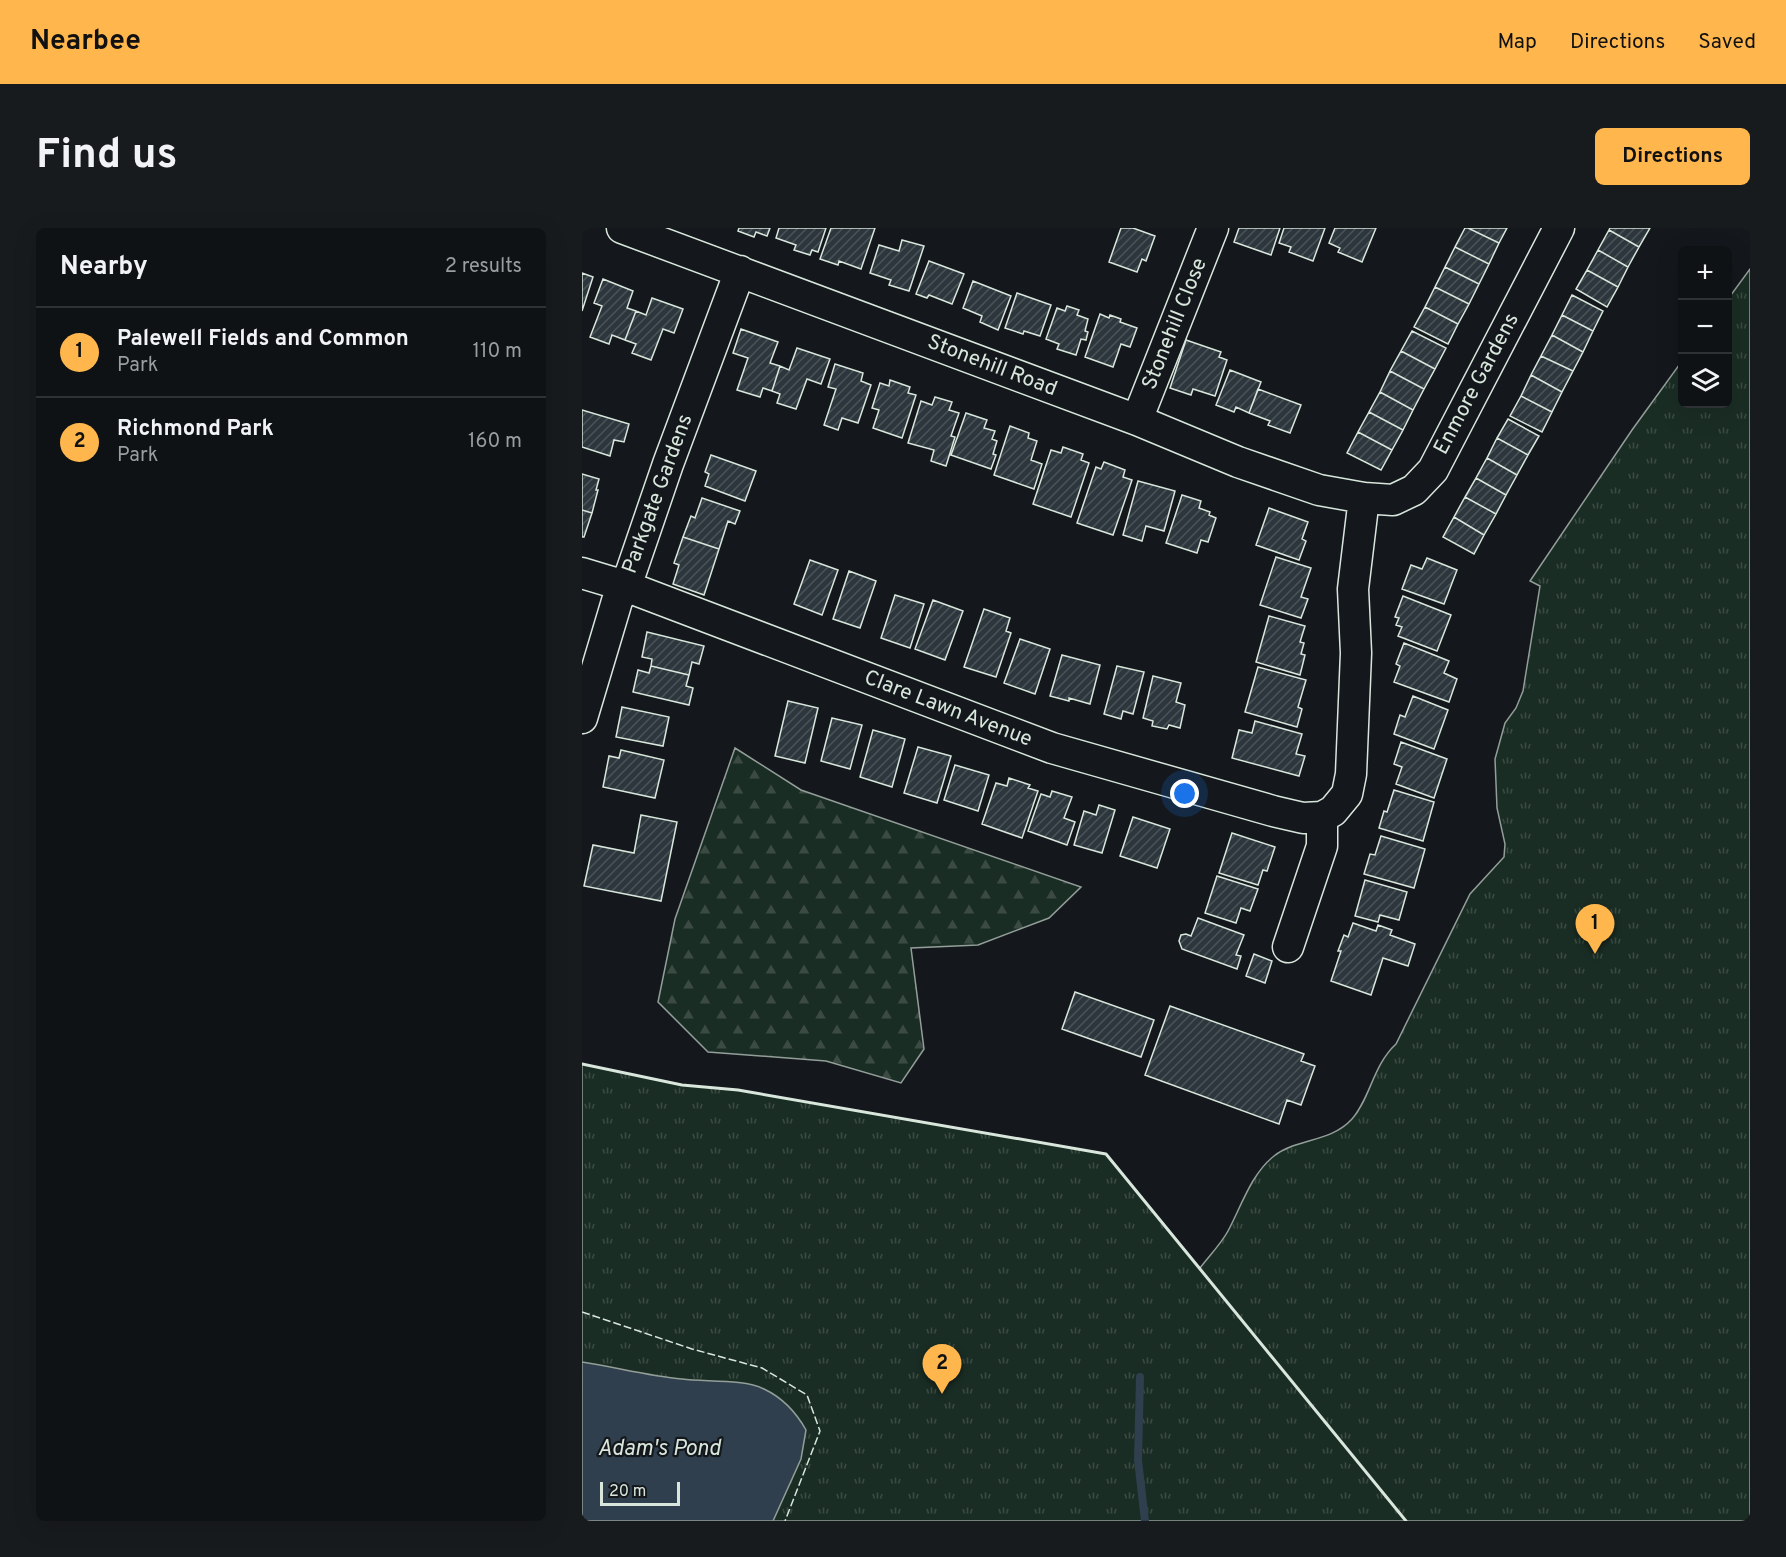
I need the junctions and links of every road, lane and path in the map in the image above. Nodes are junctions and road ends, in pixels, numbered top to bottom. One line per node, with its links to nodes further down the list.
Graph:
1 (622, 228): 4 (street, Stonehill Road)
2 (1213, 228): 5 (street, Stonehill Close)
3 (1559, 228): 6 (street, Enmore Gardens)
4 (740, 271): 5 (street, Stonehill Road); 8 (street, Parkgate Gardens)
5 (1137, 420): 6 (street, Stonehill Road)
6 (1364, 498): 10 (street)
7 (582, 573): 8 (street, Clare Lawn Avenue)
8 (625, 586): 9 (street, Parkgate Gardens); 10 (street, Clare Lawn Avenue)
9 (582, 718)
10 (1322, 817): 11 (street)
11 (1288, 947)

